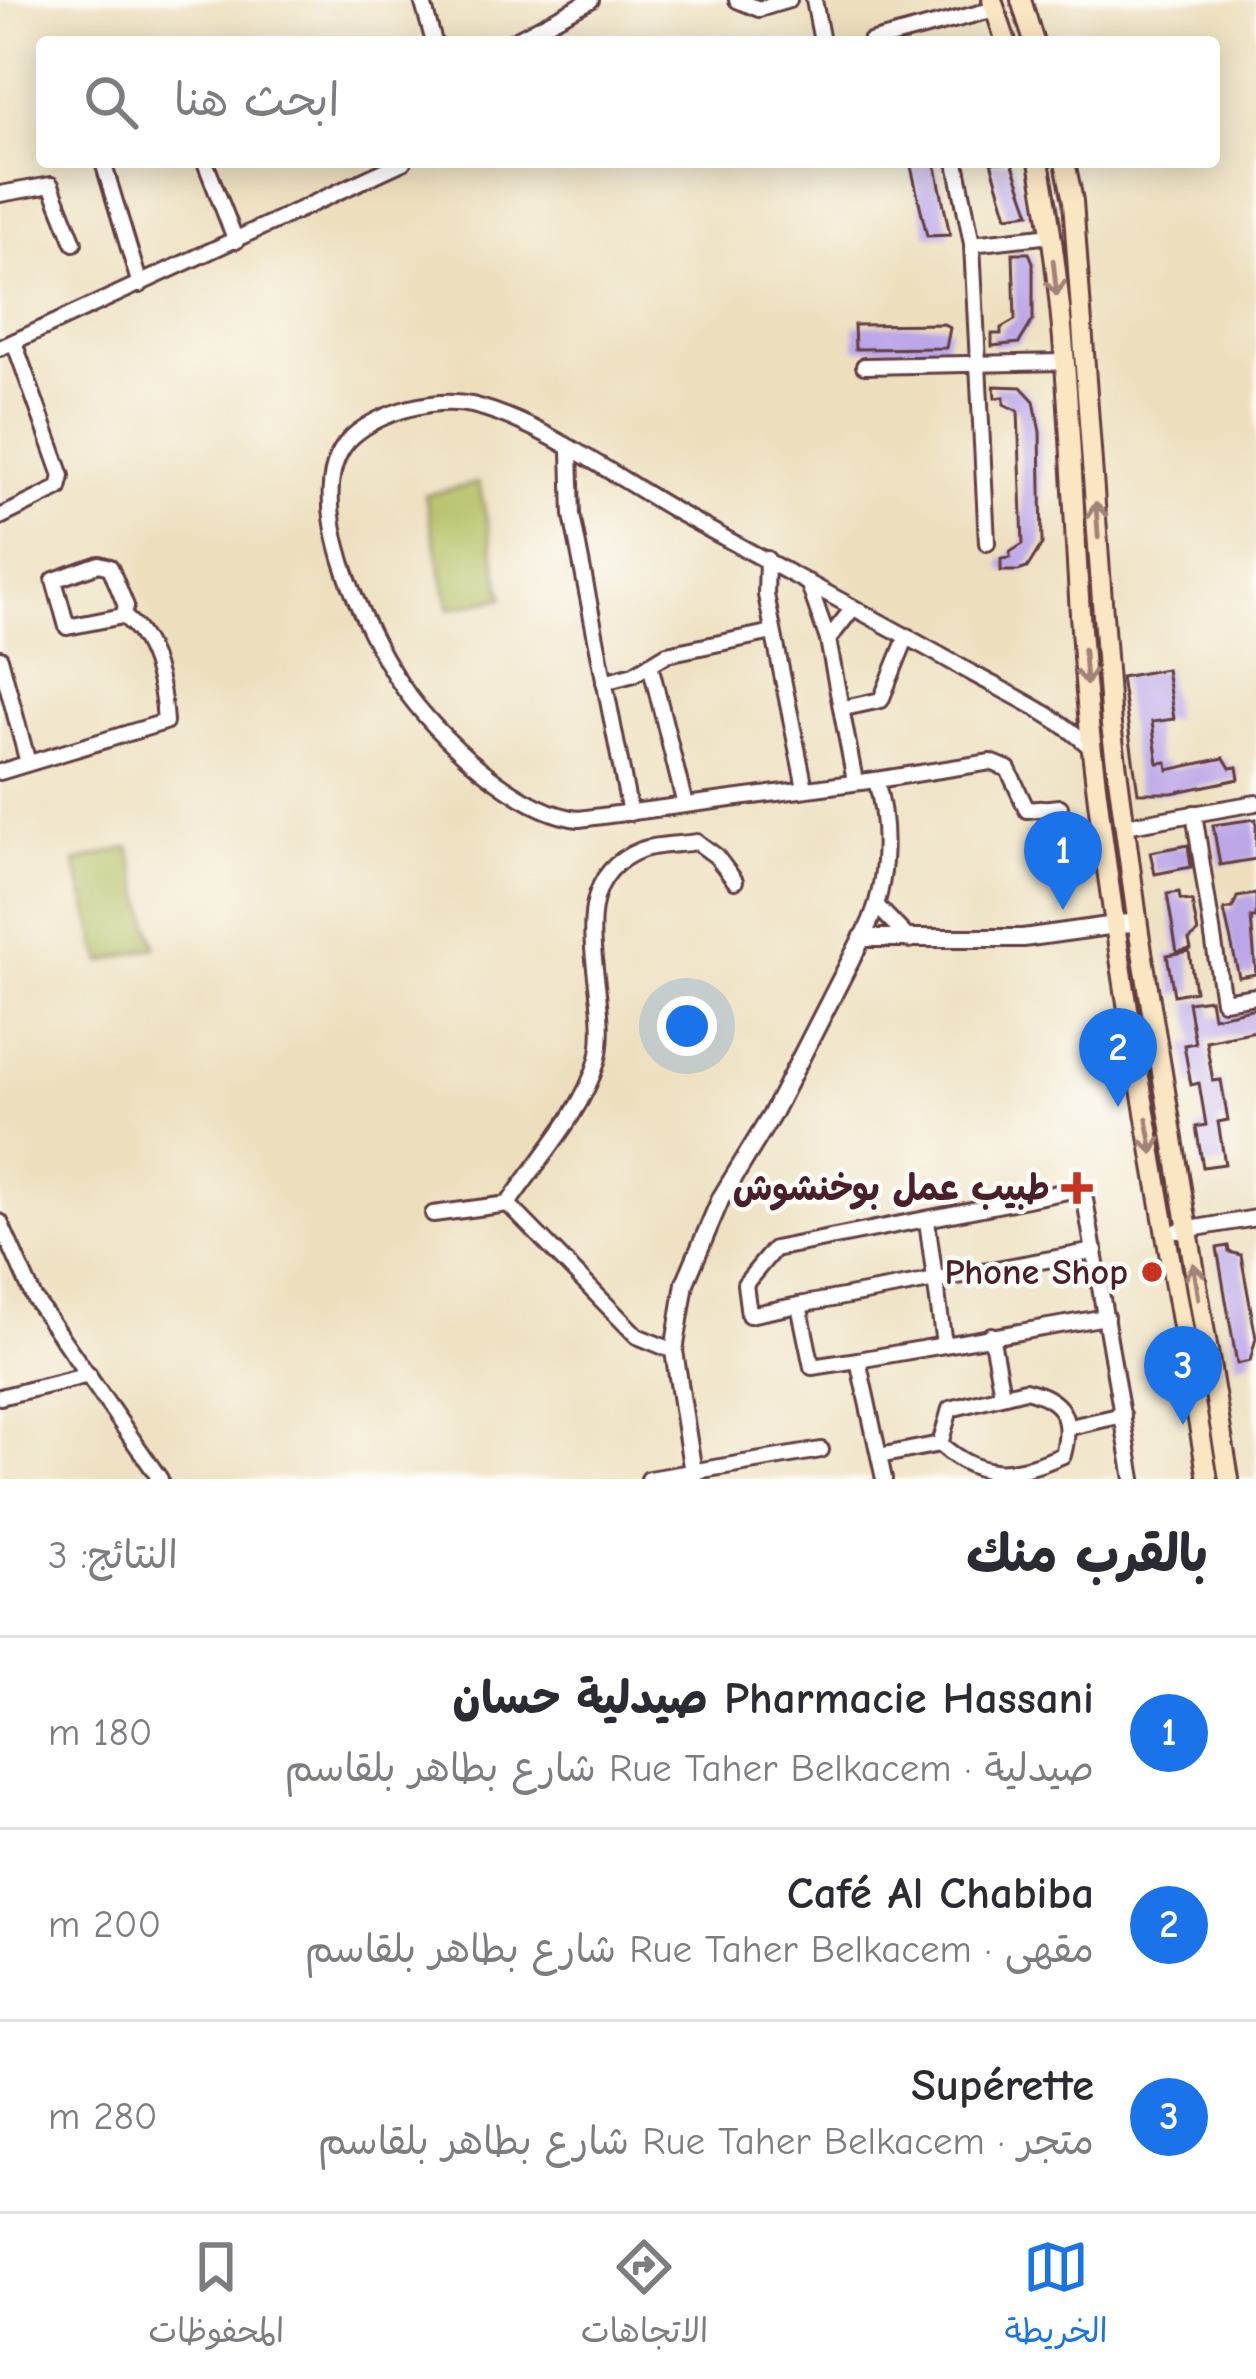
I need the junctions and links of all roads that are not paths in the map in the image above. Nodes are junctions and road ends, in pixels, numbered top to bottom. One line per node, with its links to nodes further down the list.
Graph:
1 (422, 0): 8 (street)
2 (591, 0): 9 (street)
3 (737, 0): 4 (street)
4 (789, 0)
5 (814, 0): 10 (street)
6 (1021, 0): 13 (main road)
7 (994, 4): 11 (street); 12 (main road)
8 (432, 36)
9 (522, 36)
10 (821, 36)
11 (890, 36)
12 (1004, 36)
13 (1032, 36)
14 (105, 168): 25 (street)
15 (207, 168): 22 (street)
16 (390, 168): 22 (street)
17 (957, 168): 24 (street)
18 (1040, 168): 21 (main road)
19 (1065, 168): 55 (main road, one-way to 19)
20 (0, 194): 23 (street)
21 (1051, 235): 24 (street); 27 (main road, one-way to 27)
22 (236, 241): 25 (street)
23 (74, 243)
24 (972, 244): 29 (street)
25 (140, 284): 26 (street)
26 (7, 345): 31 (street)
27 (1063, 362): 29 (street); 44 (main road, one-way to 44)
28 (864, 366): 29 (street)
29 (979, 366): 32 (street)
30 (570, 452): 33 (street); 42 (street); 53 (street)
31 (0, 517)
32 (987, 543)
33 (767, 559): 34 (street); 37 (street)
34 (808, 582): 35 (street); 39 (street)
35 (854, 608): 38 (street); 39 (street)
36 (123, 616): 36 (street); 45 (street)
37 (773, 632): 41 (street); 49 (street)
38 (907, 636): 43 (street); 44 (street)
39 (828, 640): 43 (street)
40 (0, 658): 45 (street)
41 (650, 664): 42 (street); 51 (street)
42 (604, 682): 53 (street)
43 (844, 708): 48 (street)
44 (1091, 748): 59 (main road)
45 (28, 763): 46 (street)
46 (0, 772)
47 (876, 780): 48 (street); 52 (street); 57 (street)
48 (855, 781): 49 (street)
49 (806, 788): 51 (street)
50 (1256, 803): 54 (street)
51 (685, 805): 53 (street)
52 (1060, 807)
53 (630, 813)
54 (1194, 813): 55 (street); 62 (street)
55 (1125, 826): 58 (main road)
56 (734, 881): 63 (street)
57 (878, 907): 60 (street); 61 (street)
58 (1137, 922): 59 (street); 68 (main road)
59 (1115, 924): 61 (street); 69 (main road, one-way to 69)
60 (862, 938): 61 (street); 76 (street)
61 (910, 940)
62 (1256, 996)
63 (508, 1204): 64 (street); 76 (street)
64 (433, 1214)
65 (1256, 1218): 68 (street)
66 (927, 1221): 70 (street); 71 (street); 72 (street)
67 (0, 1222): 78 (street)
68 (1188, 1230): 69 (street); 93 (main road, one-way to 68)
69 (1167, 1233): 92 (main road)
70 (1095, 1251): 71 (street); 73 (street)
71 (936, 1282): 72 (street); 75 (street)
72 (799, 1305): 77 (street)
73 (1106, 1317): 74 (street); 81 (street)
74 (991, 1334): 75 (street); 79 (street)
75 (944, 1344): 77 (street)
76 (674, 1351): 86 (street)
77 (858, 1360): 85 (street)
78 (88, 1376): 80 (street); 88 (street)
79 (1002, 1394): 82 (street); 83 (street)
80 (0, 1397)
81 (1123, 1415): 82 (street); 91 (street)
82 (1070, 1426): 87 (street)
83 (940, 1444): 85 (street); 87 (street)
84 (820, 1450): 86 (street)
85 (879, 1456): 90 (street)
86 (694, 1475): 89 (street)
87 (1017, 1477)
88 (160, 1479)
89 (649, 1479)
90 (884, 1479)
91 (1132, 1479)
92 (1208, 1479)
93 (1228, 1479)

